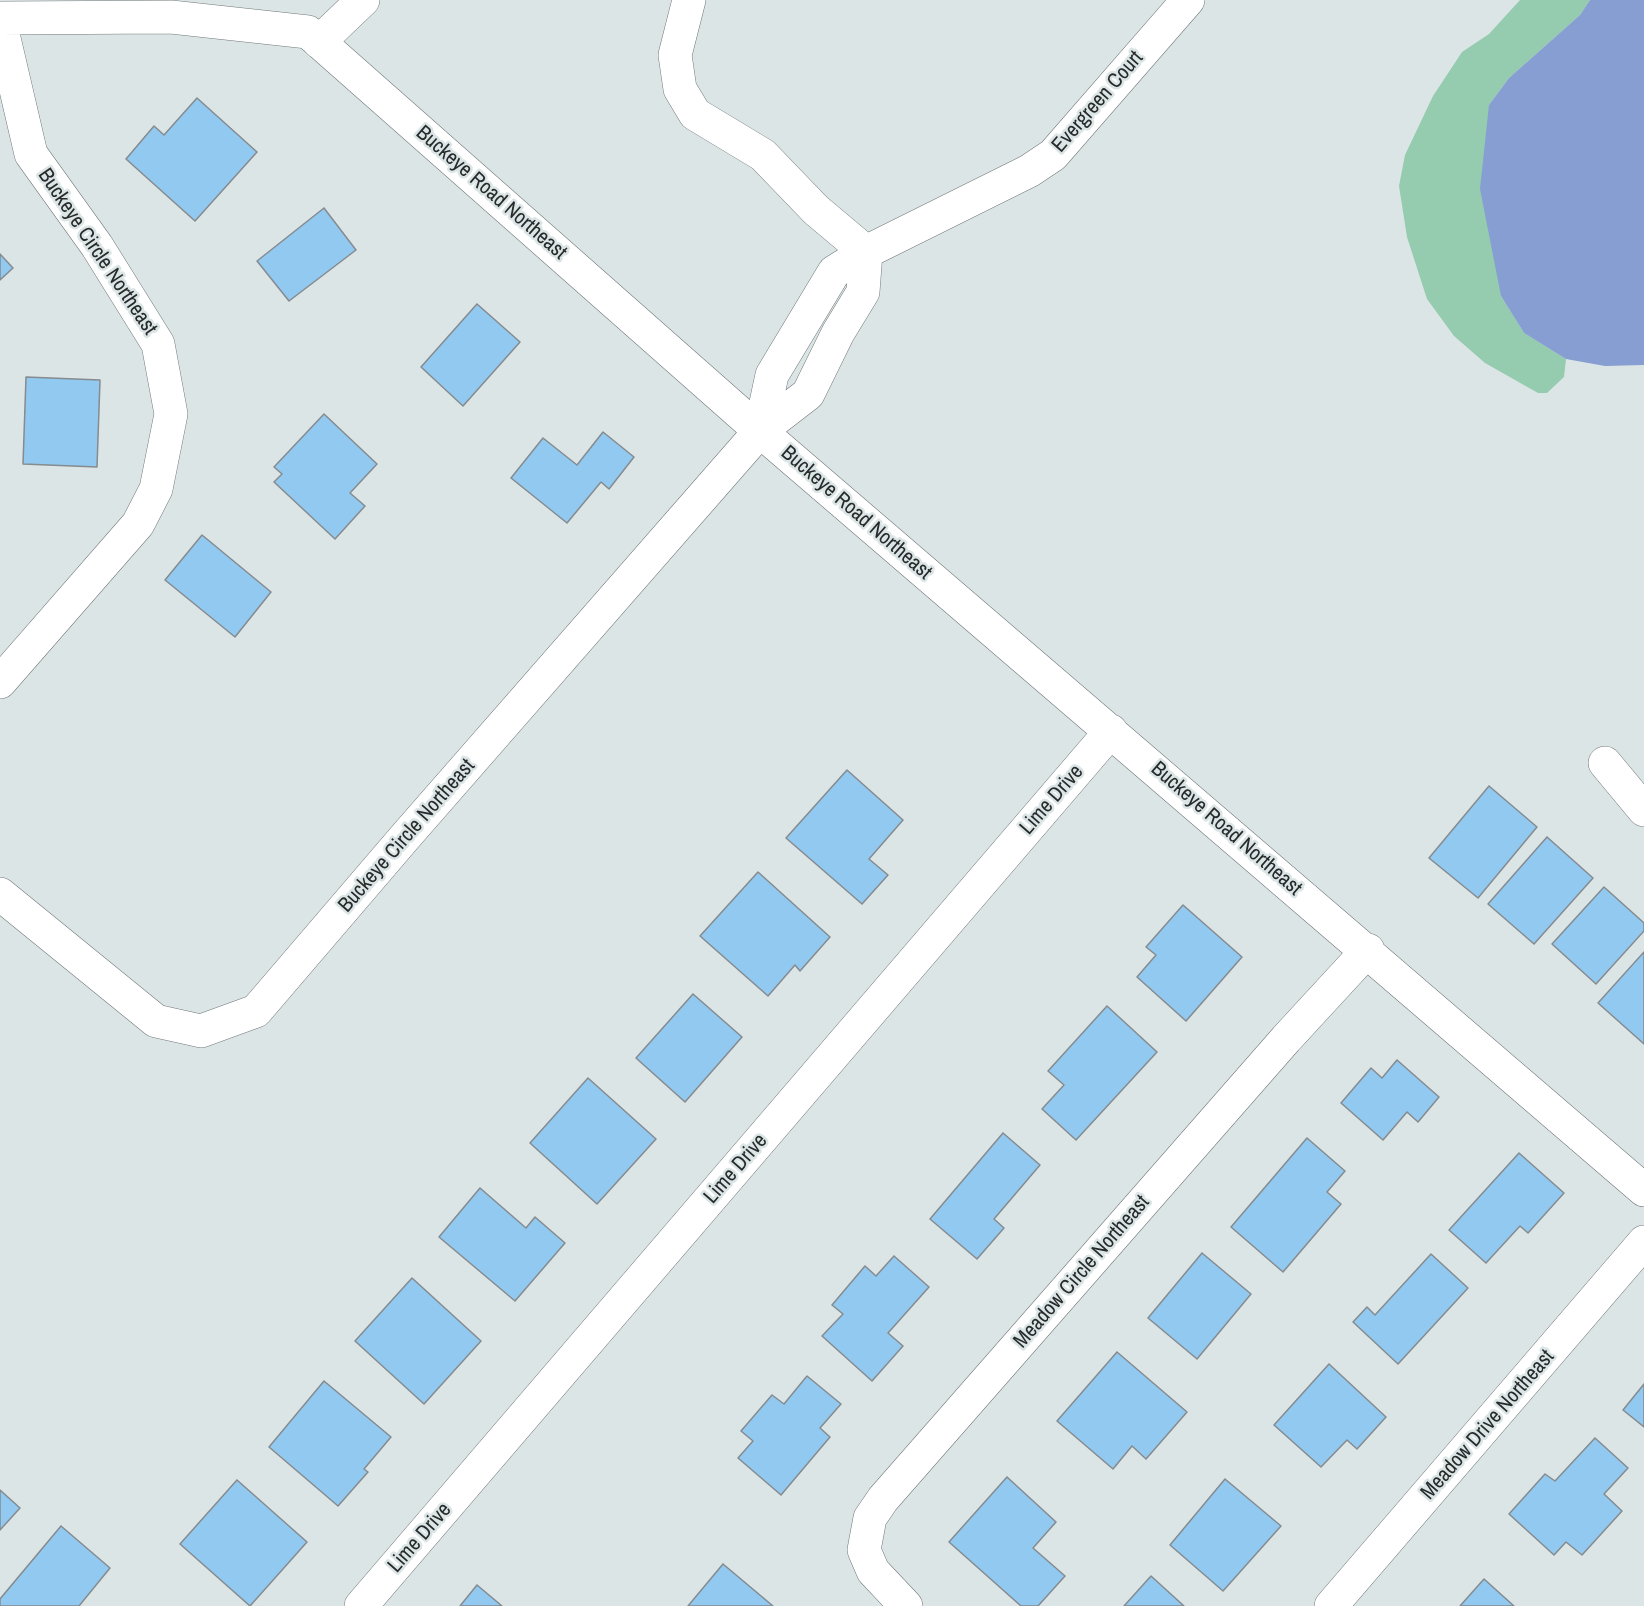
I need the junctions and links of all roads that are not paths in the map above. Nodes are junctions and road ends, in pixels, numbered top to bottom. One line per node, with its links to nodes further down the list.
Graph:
1 (363, 0): 5 (street)
2 (688, 0): 6 (street)
3 (1188, 0): 6 (street, Evergreen Court)
4 (0, 19): 5 (street, Buckeye Road Northeast); 8 (street, Buckeye Circle Northeast)
5 (320, 42): 7 (street, Buckeye Road Northeast)
6 (866, 252): 7 (street)
7 (760, 431): 9 (street, Buckeye Road Northeast); 12 (street, Buckeye Circle Northeast)
8 (0, 682)
9 (1111, 731): 13 (street, Buckeye Road Northeast); 16 (street, Lime Drive)
10 (1605, 763): 11 (street)
11 (1644, 810)
12 (0, 894)
13 (1368, 951): 14 (street, Buckeye Road Northeast); 17 (street, Meadow Circle Northeast)
14 (1644, 1190)
15 (1644, 1242): 18 (street, Meadow Drive Northeast)
16 (361, 1606)
17 (906, 1606)
18 (1331, 1606)

